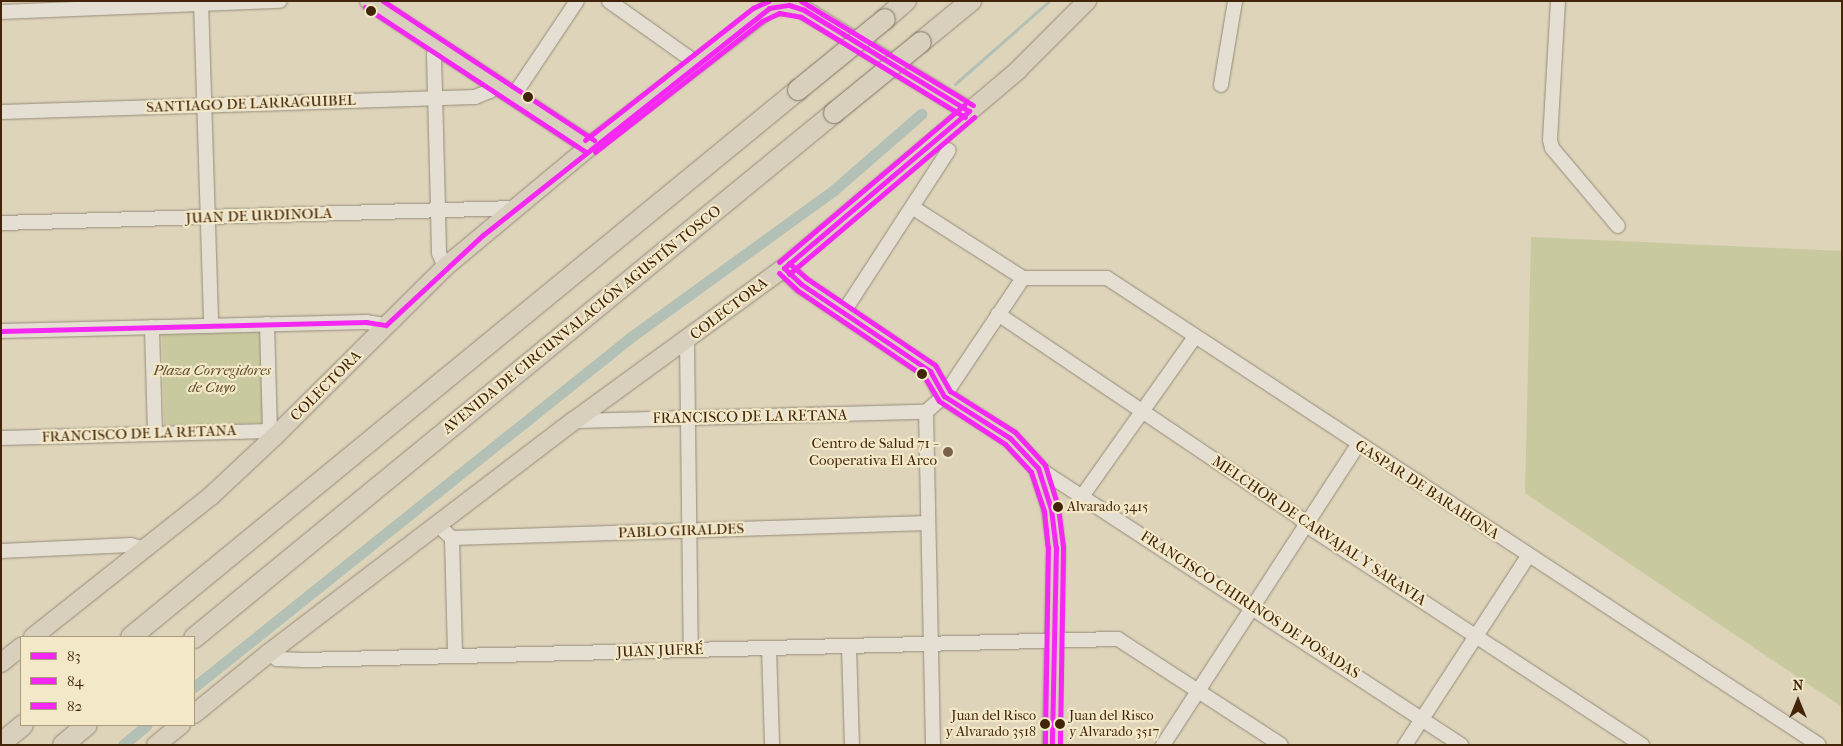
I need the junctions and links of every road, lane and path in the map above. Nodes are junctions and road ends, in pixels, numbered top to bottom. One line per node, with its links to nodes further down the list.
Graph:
1 (280, 1): 10 (street)
2 (369, 1): 12 (main road)
3 (577, 1): 16 (street)
4 (609, 1): 13 (street)
5 (906, 1): 62 (highway, bridge)
6 (971, 1): 64 (highway, AVENIDA DE CIRCUNVALACIÓN AGUSTÍN TOSCO, bridge)
7 (1087, 1): 19 (main road)
8 (1235, 1): 15 (street)
9 (1558, 1): 28 (street)
10 (201, 3): 11 (street); 18 (street)
11 (1, 12)
12 (438, 46): 14 (main road); 17 (street)
13 (698, 65): 19 (main road, COLECTORA); 21 (main road, COLECTORA)
14 (496, 83): 16 (main road); 17 (street, SANTIAGO DE LARRAGUIBEL)
15 (1221, 85)
16 (514, 94): 21 (main road)
17 (436, 99): 18 (street, SANTIAGO DE LARRAGUIBEL); 25 (street)
18 (205, 106): 20 (street, SANTIAGO DE LARRAGUIBEL); 26 (street)
19 (969, 111): 30 (main road, COLECTORA)
20 (1, 112)
21 (590, 146): 23 (main road, COLECTORA)
22 (949, 150): 24 (street)
23 (516, 208): 25 (street, JUAN DE URDINOLA); 29 (main road, COLECTORA)
24 (912, 208): 31 (street); 32 (street)
25 (438, 210): 26 (street, JUAN DE URDINOLA); 29 (street)
26 (208, 217): 27 (street, JUAN DE URDINOLA); 36 (street)
27 (1, 223)
28 (1618, 226)
29 (444, 267): 35 (main road, COLECTORA)
30 (784, 268): 32 (main road); 40 (main road, COLECTORA)
31 (1023, 278): 33 (street); 39 (street, GASPAR DE BARAHONA)
32 (844, 312): 41 (main road)
33 (998, 314): 41 (street); 43 (street, MELCHOR DE CARVAJAL Y SARAVIA)
34 (267, 324): 35 (street); 36 (street); 46 (street)
35 (386, 325): 46 (main road, COLECTORA)
36 (211, 326): 37 (street)
37 (152, 327): 38 (street); 47 (street)
38 (1, 331)
39 (1194, 338): 43 (street); 49 (street, GASPAR DE BARAHONA)
40 (687, 340): 44 (street); 45 (main road, COLECTORA)
41 (944, 396): 42 (street); 50 (main road)
42 (926, 412): 44 (street, FRANCISCO DE LA RETANA); 52 (street)
43 (1140, 413): 51 (street); 53 (street, MELCHOR DE CARVAJAL Y SARAVIA)
44 (686, 418): 45 (street, FRANCISCO DE LA RETANA); 55 (street)
45 (574, 421): 54 (main road, COLECTORA)
46 (273, 433): 47 (street, FRANCISCO DE LA RETANA); 57 (main road, COLECTORA)
47 (155, 434): 48 (street, FRANCISCO DE LA RETANA)
48 (1, 438)
49 (1358, 445): 53 (street); 59 (street, GASPAR DE BARAHONA)
50 (1038, 468): 51 (street, FRANCISCO CHIRINOS DE POSADAS); 65 (main road)
51 (1083, 495): 60 (street, FRANCISCO CHIRINOS DE POSADAS)
52 (928, 523): 55 (street, PABLO GIRALDES); 66 (street)
53 (1306, 524): 60 (street); 63 (street, MELCHOR DE CARVAJAL Y SARAVIA)
54 (439, 526): 56 (street); 71 (main road, COLECTORA)
55 (688, 531): 56 (street, PABLO GIRALDES); 70 (street)
56 (452, 538): 72 (street)
57 (144, 550): 58 (street); 61 (main road, COLECTORA)
58 (1, 551)
59 (1528, 556): 63 (street); 81 (street, GASPAR DE BARAHONA)
60 (1253, 606): 74 (street); 76 (street, FRANCISCO CHIRINOS DE POSADAS)
61 (35, 636)
62 (132, 636)
63 (1477, 636): 76 (street); 92 (street, MELCHOR DE CARVAJAL Y SARAVIA)
64 (195, 637)
65 (1054, 640): 66 (street, JUAN JUFRÉ); 74 (street, JUAN JUFRÉ); 87 (main road)
66 (930, 644): 67 (street, JUAN JUFRÉ); 86 (street)
67 (848, 646): 69 (street, JUAN JUFRÉ); 85 (street)
68 (20, 648): 73 (main road)
69 (769, 648): 70 (street, JUAN JUFRÉ); 84 (street)
70 (691, 650): 72 (street, JUAN JUFRÉ)
71 (268, 653): 72 (street, JUAN JUFRÉ); 75 (main road, COLECTORA)
72 (455, 656)
73 (1, 663)
74 (1199, 689): 88 (street); 89 (street, JUAN JUFRÉ)
75 (195, 713)
76 (1423, 719): 90 (street); 91 (street, FRANCISCO CHIRINOS DE POSADAS)
77 (23, 726): 80 (highway)
78 (86, 726): 82 (highway)
79 (180, 726): 83 (main road)
80 (1, 743)
81 (1811, 743)
82 (63, 745)
83 (156, 745)
84 (772, 745)
85 (852, 745)
86 (933, 745)
87 (1052, 745)
88 (1163, 745)
89 (1281, 745)
90 (1405, 745)
91 (1462, 745)
92 (1642, 745)

